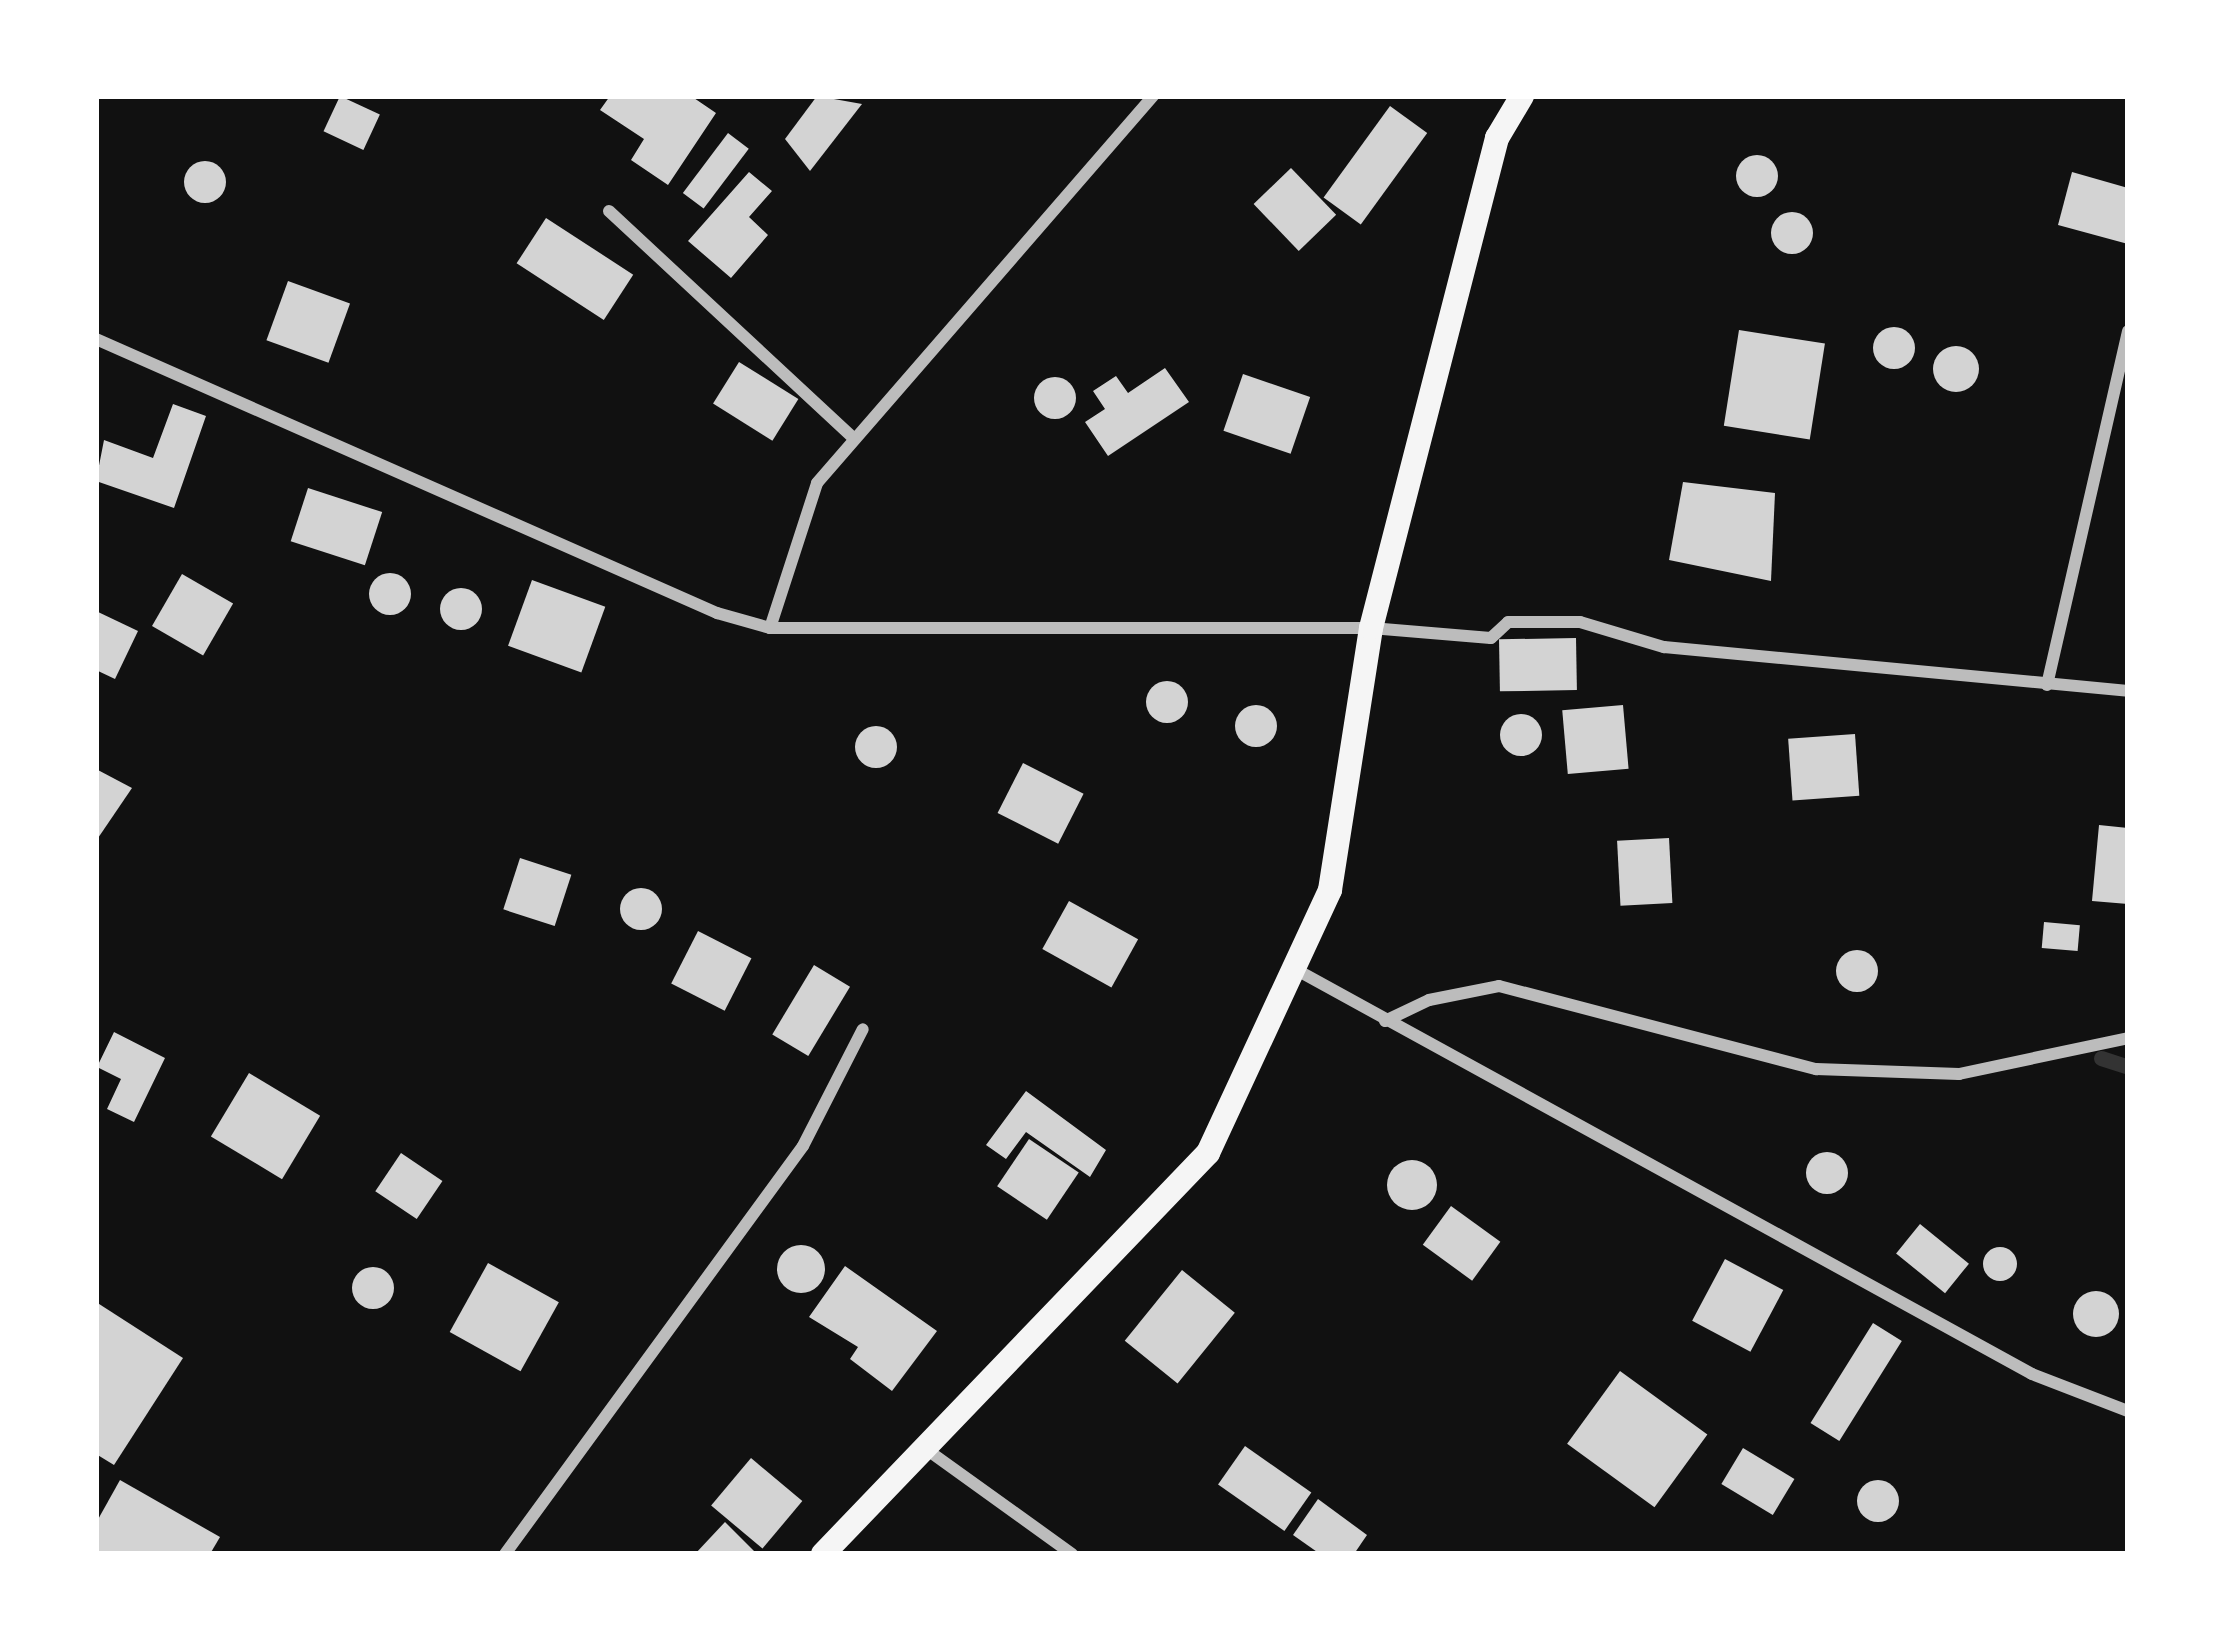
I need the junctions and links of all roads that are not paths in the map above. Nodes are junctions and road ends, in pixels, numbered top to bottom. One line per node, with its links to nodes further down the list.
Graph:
1 (1153, 96): 6 (street)
2 (1522, 96): 8 (main road)
3 (609, 211): 6 (street)
4 (2128, 331): 9 (street)
5 (96, 339): 7 (street)
6 (853, 438): 7 (street)
7 (770, 628): 8 (street)
8 (1371, 628): 9 (street); 11 (main road)
9 (2047, 685): 10 (street)
10 (2128, 691)
11 (1294, 968): 12 (street); 16 (main road)
12 (1384, 1021): 14 (street); 15 (street)
13 (862, 1029): 17 (street)
14 (2128, 1038)
15 (2128, 1411)
16 (925, 1448): 18 (main road); 19 (street)
17 (505, 1554)
18 (824, 1554)
19 (1072, 1554)

